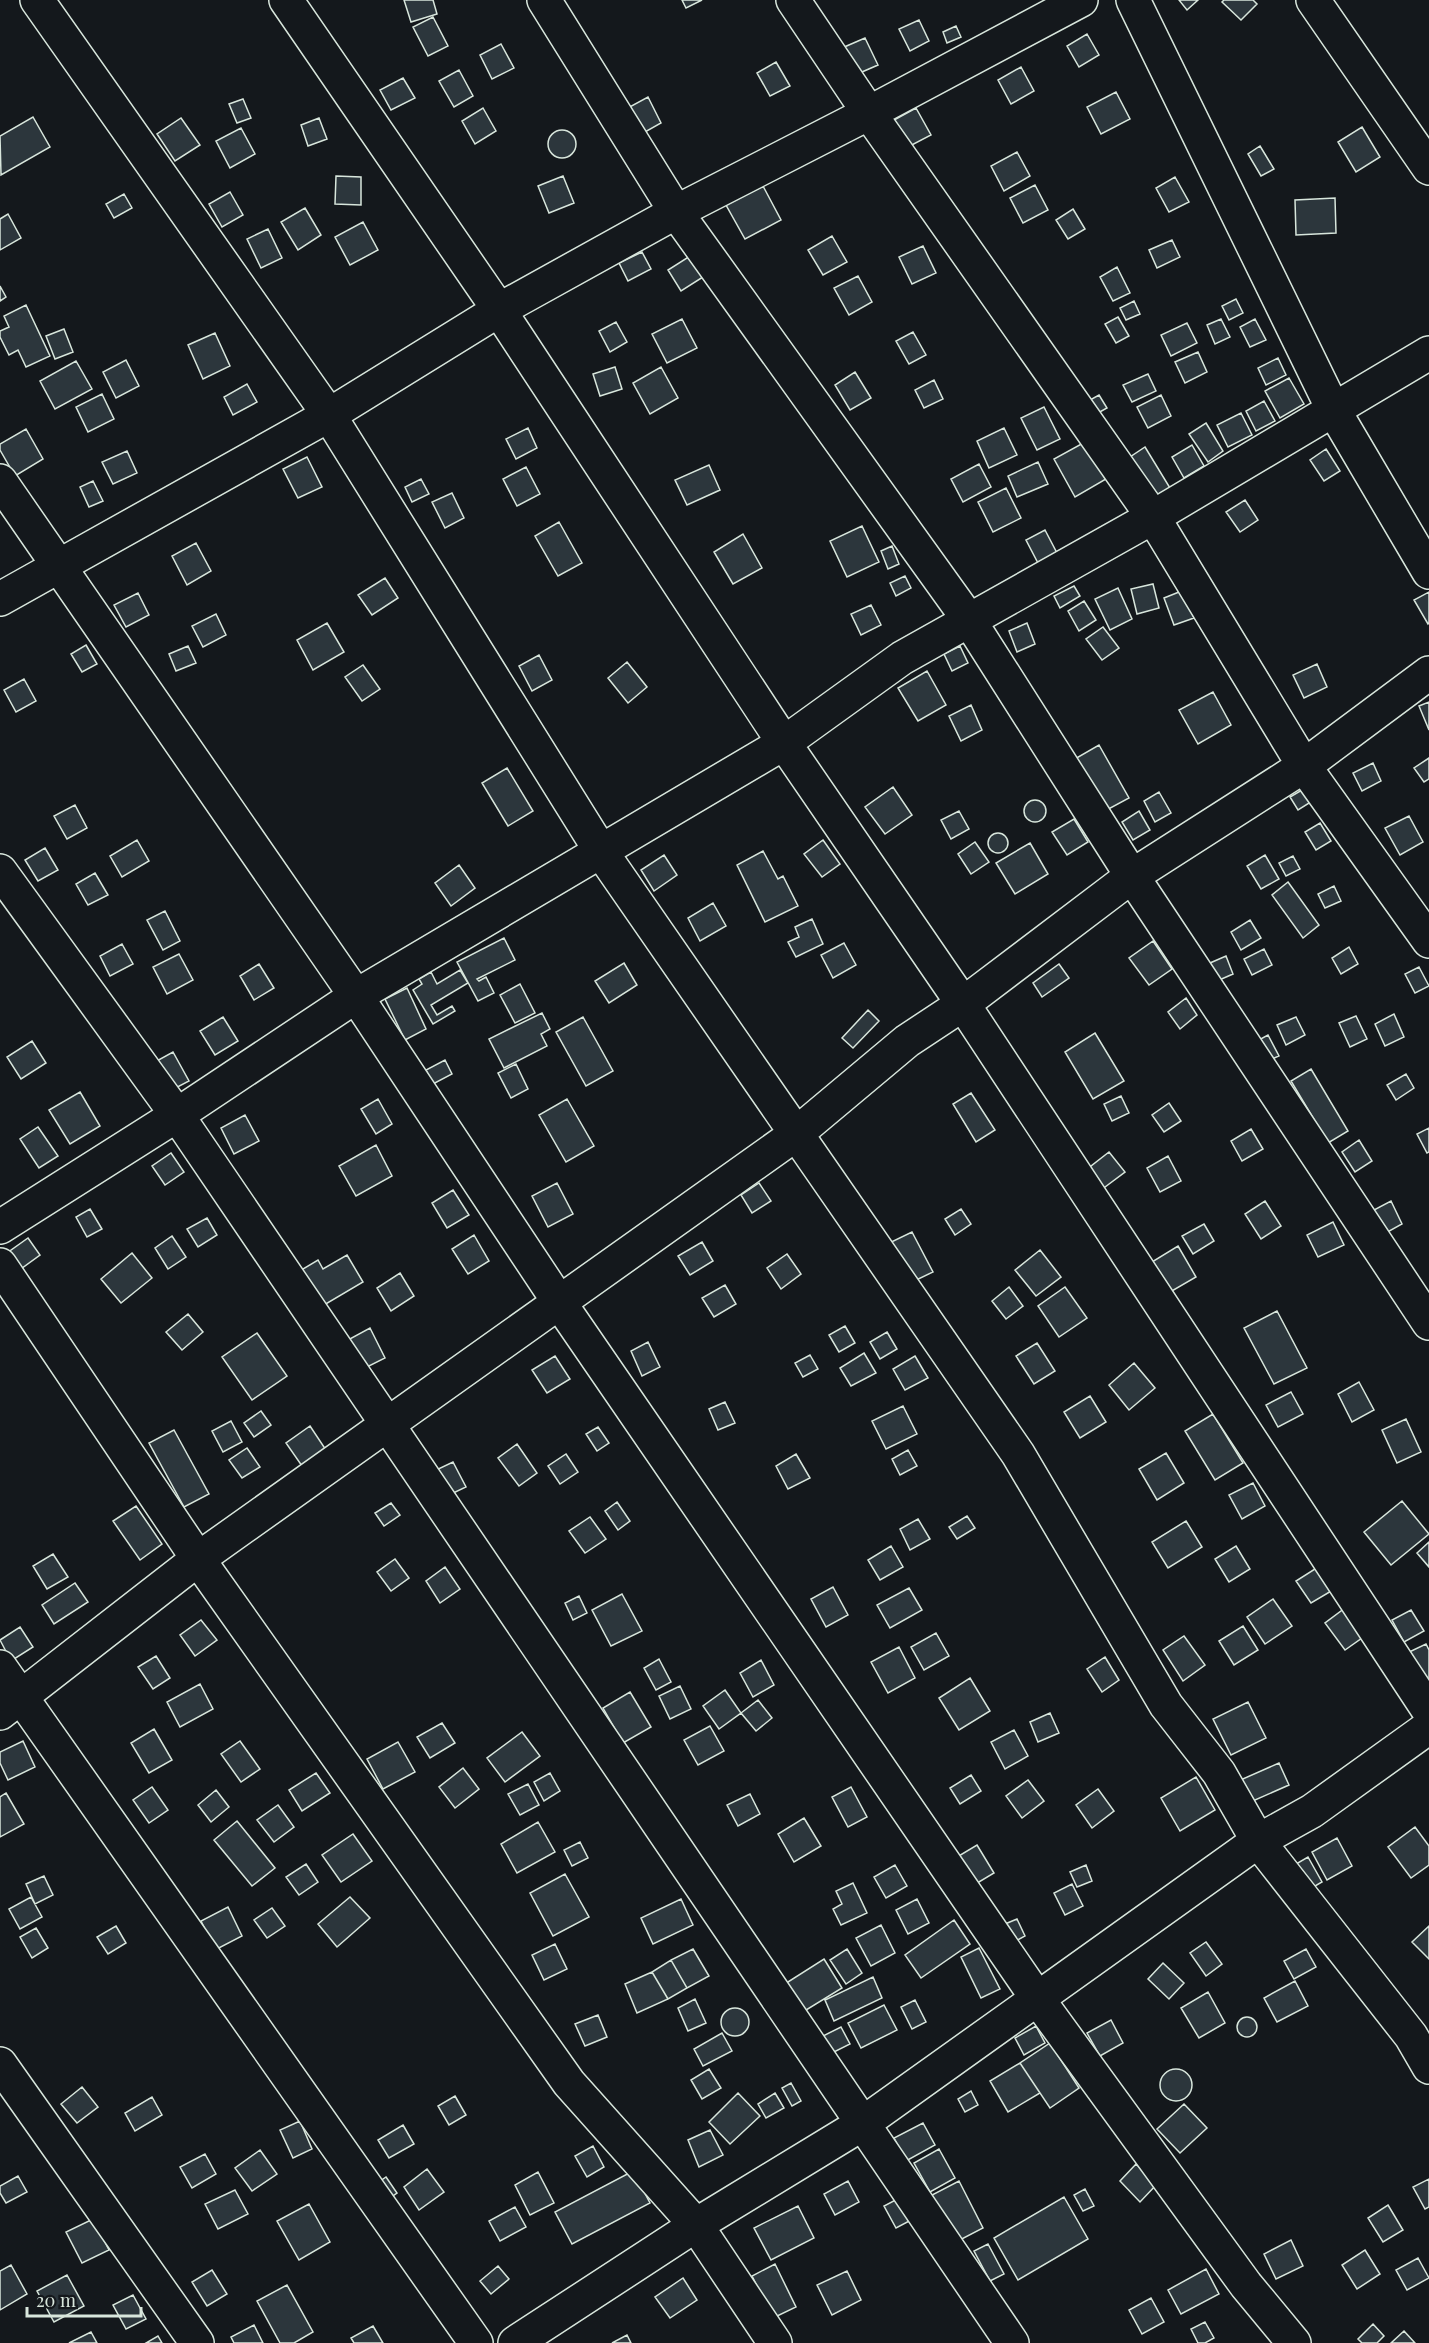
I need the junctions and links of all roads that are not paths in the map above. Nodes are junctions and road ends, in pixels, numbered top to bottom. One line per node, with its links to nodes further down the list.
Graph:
1 (38, 0): 14 (street)
2 (286, 0): 11 (street)
3 (544, 0): 10 (street)
4 (793, 0): 8 (street)
5 (1081, 0): 8 (street)
6 (1132, 0): 13 (street)
7 (1313, 0): 9 (street)
8 (869, 113): 10 (street); 16 (street)
9 (1429, 168)
10 (676, 212): 11 (street); 20 (street)
11 (499, 310): 14 (street); 22 (street)
12 (1429, 353): 13 (street)
13 (1333, 409): 16 (street); 18 (street)
14 (329, 415): 17 (street); 24 (street)
15 (0, 481): 17 (street)
16 (1153, 517): 20 (street); 23 (street)
17 (58, 566): 19 (street); 28 (street)
18 (1429, 572)
19 (0, 599)
20 (969, 620): 22 (street); 26 (street)
21 (1429, 673): 23 (street)
22 (784, 743): 24 (street); 29 (street)
23 (1304, 766): 26 (street); 27 (street)
24 (602, 853): 28 (street); 31 (street)
25 (0, 871): 30 (street)
26 (1132, 876): 29 (street); 35 (street)
27 (1429, 941)
28 (356, 996): 30 (street); 34 (street)
29 (963, 1004): 31 (street); 40 (street)
30 (177, 1115): 32 (street); 36 (street)
31 (796, 1134): 34 (street); 42 (street)
32 (0, 1227)
33 (0, 1265): 37 (street)
34 (559, 1302): 36 (street); 43 (street)
35 (1429, 1323)
36 (387, 1425): 37 (street); 46 (street)
37 (198, 1559): 39 (street); 47 (street)
38 (0, 1667): 39 (street)
39 (10, 1705): 49 (street)
40 (1429, 1711)
41 (1429, 1727): 42 (street)
42 (1257, 1842): 43 (street); 45 (street)
43 (1037, 1998): 46 (street); 53 (street)
44 (0, 2064): 48 (street)
45 (1429, 2067)
46 (862, 2124): 47 (street); 52 (street)
47 (696, 2225): 50 (street); 51 (street)
48 (197, 2343)
49 (476, 2343)
50 (515, 2343)
51 (775, 2343)
52 (1012, 2343)
53 (1294, 2343)

